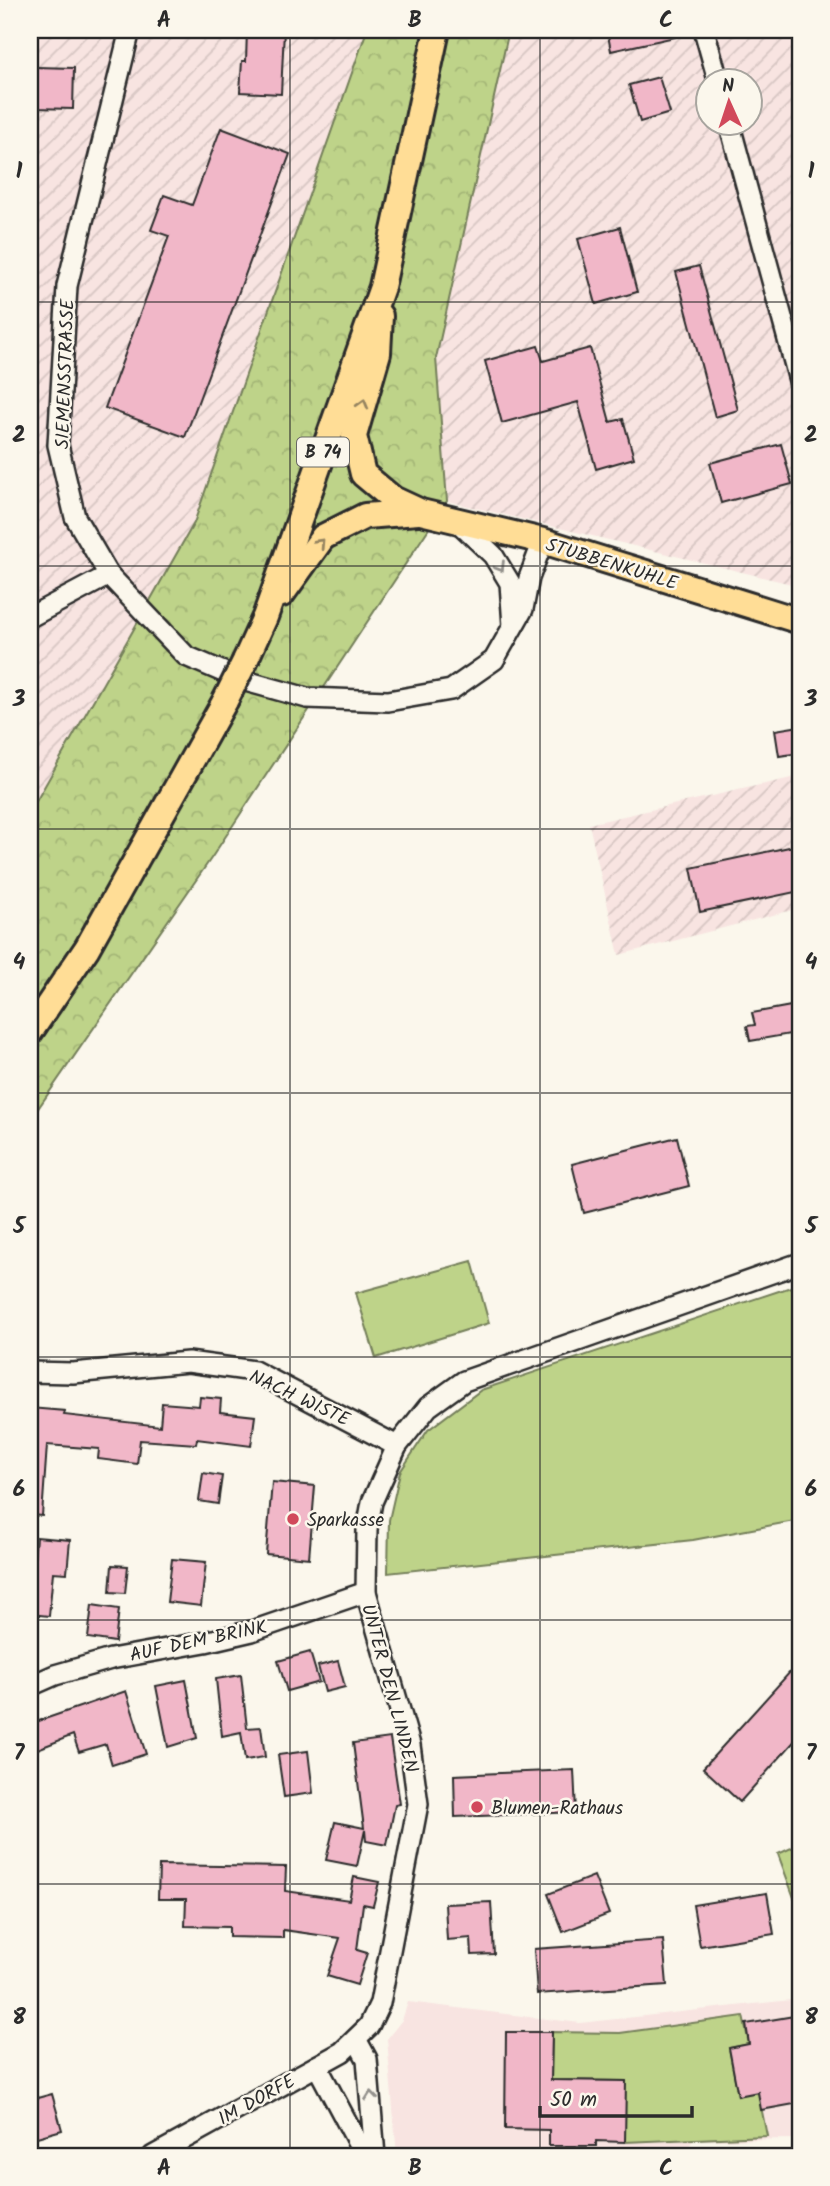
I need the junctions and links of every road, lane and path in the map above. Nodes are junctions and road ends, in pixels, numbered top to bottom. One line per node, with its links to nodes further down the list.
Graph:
1 (130, 30): 11 (street, SIEMENSSTRASSE)
2 (437, 30): 6 (main road, B 74)
3 (704, 30): 4 (street)
4 (714, 66)
5 (733, 136): 7 (street)
6 (382, 287): 8 (main road, B 74, one-way to 6); 13 (main road, B 74)
7 (800, 384)
8 (421, 512): 9 (main road, STUBBENKUHLE); 13 (main road, B 74, one-way to 8)
9 (457, 521): 10 (main road, STUBBENKUHLE); 15 (street, one-way to 15)
10 (543, 541): 14 (main road, STUBBENKUHLE); 15 (street, SIEMENSSTRASSE)
11 (109, 575): 12 (street); 15 (street, SIEMENSSTRASSE)
12 (30, 617)
13 (265, 617): 16 (main road, B 74, bridge)
14 (799, 617)
15 (513, 628)
16 (30, 1032)
17 (800, 1263): 19 (street, UNTER DEN LINDEN)
18 (30, 1372): 19 (street, NACH WISTE)
19 (397, 1446): 20 (street, UNTER DEN LINDEN)
20 (366, 1592): 21 (street, AUF DEM BRINK); 22 (street, UNTER DEN LINDEN)
21 (30, 1686)
22 (356, 2039): 23 (street, IM DORFE); 26 (street, one-way to 22)
23 (317, 2066): 24 (street, IM DORFE); 25 (street)
24 (153, 2156)
25 (365, 2156)
26 (375, 2156)

